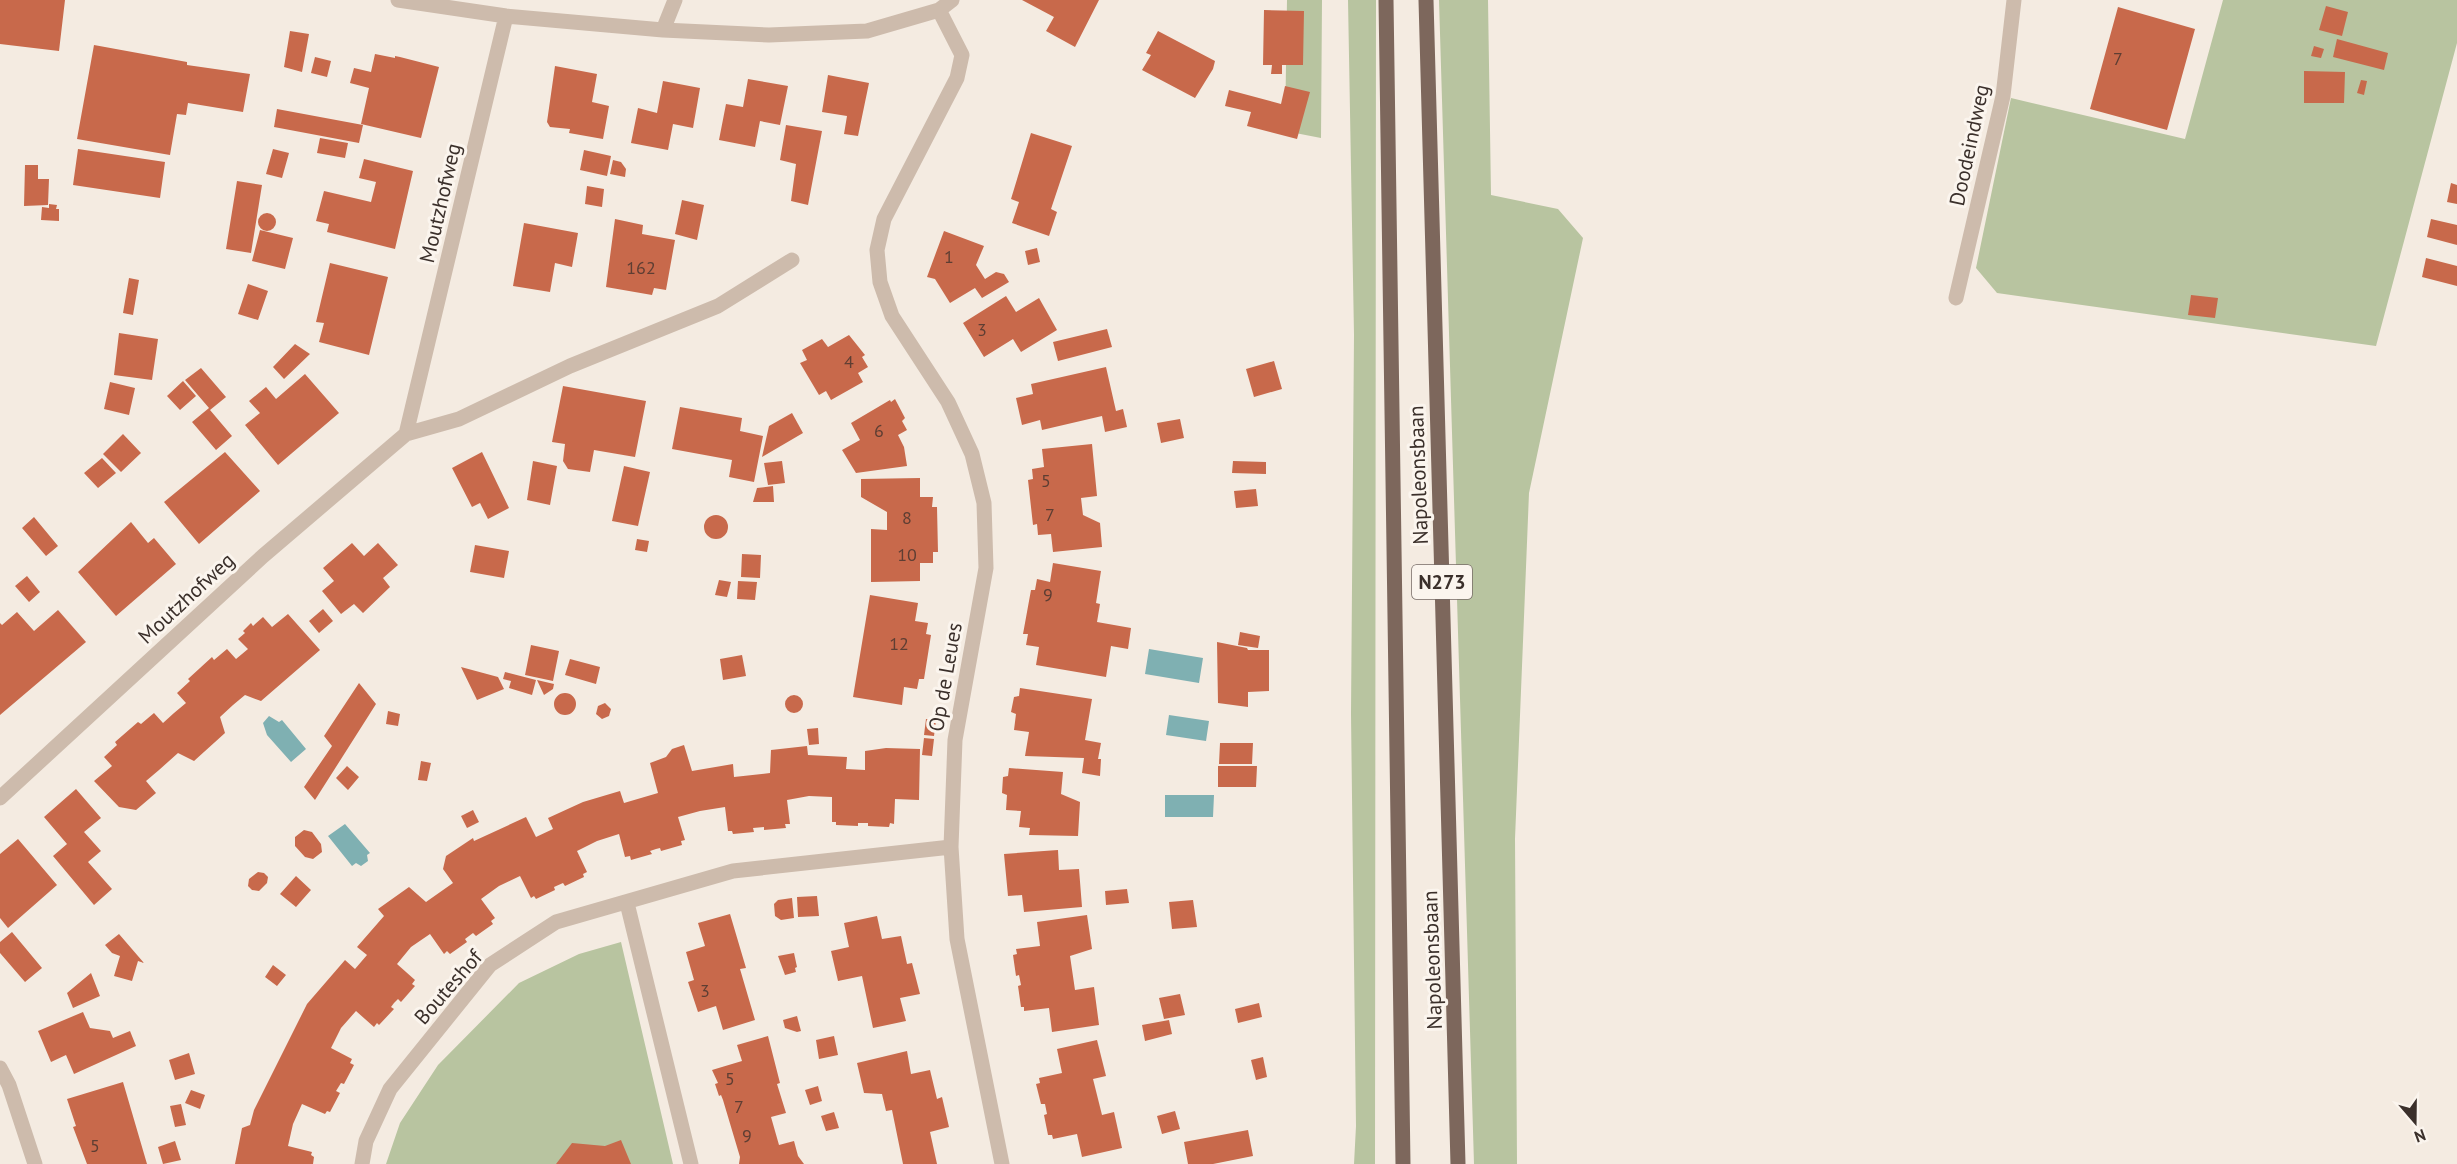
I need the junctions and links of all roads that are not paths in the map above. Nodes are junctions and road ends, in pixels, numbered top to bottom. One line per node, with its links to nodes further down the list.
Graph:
1 (398, 0): 8 (street)
2 (675, 0): 9 (street)
3 (952, 0): 7 (street)
4 (1386, 0): 21 (main road, Napoleonsbaan / N273)
5 (1426, 0): 22 (main road, Napoleonsbaan / N273)
6 (2014, 0): 11 (street, Doodeindweg)
7 (939, 10): 9 (street); 14 (street, Op de Leues)
8 (506, 16): 9 (street); 12 (street, Moutzhofweg)
9 (663, 30)
10 (792, 260): 12 (street, Moutzhofweg)
11 (1956, 298)
12 (406, 434): 13 (street, Moutzhofweg)
13 (0, 798)
14 (951, 847): 15 (street, Bouteshof); 20 (street, Op de Leues)
15 (627, 903): 18 (street, Bouteshof); 19 (street)
16 (0, 1068): 17 (street)
17 (35, 1164)
18 (362, 1164)
19 (691, 1164)
20 (1002, 1164)
21 (1403, 1164)
22 (1458, 1164)

